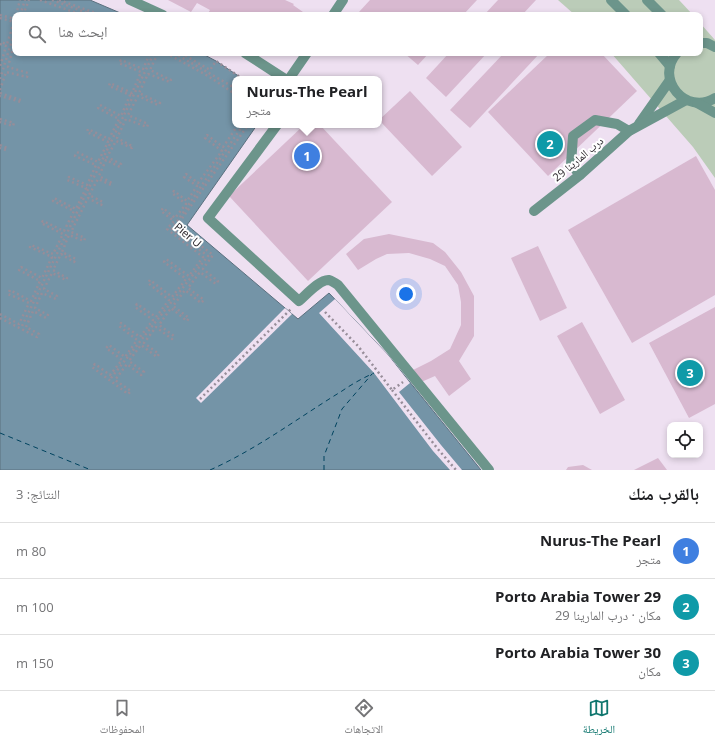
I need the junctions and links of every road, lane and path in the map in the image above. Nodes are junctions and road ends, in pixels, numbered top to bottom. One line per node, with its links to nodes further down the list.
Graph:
1 (20, 0): 11 (path)
2 (25, 0): 12 (path)
3 (29, 0): 13 (path)
4 (40, 0): 14 (path)
5 (52, 0): 15 (path)
6 (59, 0): 16 (path)
7 (130, 0): 17 (street)
8 (343, 0): 18 (street)
9 (611, 0): 19 (street)
10 (647, 0): 20 (street)
11 (16, 12)
12 (21, 12)
13 (24, 12)
14 (74, 12)
15 (90, 12)
16 (90, 12)
17 (156, 12)
18 (335, 12)
19 (623, 12)
20 (659, 12)
21 (0, 16): 22 (path); 23 (path)
22 (12, 18)
23 (12, 21)
24 (12, 28): 27 (path)
25 (12, 41): 45 (path)
26 (703, 42): 28 (street)
27 (0, 43): 41 (path)
28 (715, 47)
29 (12, 52): 49 (path)
30 (149, 56): 65 (path)
31 (153, 56): 67 (path)
32 (157, 56): 66 (path)
33 (171, 56): 48 (path)
34 (179, 56): 47 (path)
35 (186, 56): 42 (path)
36 (250, 56): 43 (street)
37 (305, 56): 44 (street)
38 (662, 56): 40 (street)
39 (674, 56): 40 (street)
40 (670, 66): 46 (street)
41 (0, 67)
42 (238, 76)
43 (280, 76)
44 (291, 76)
45 (0, 79)
46 (670, 80): 51 (street); 60 (street, درب المارينا 29)
47 (232, 86)
48 (232, 92)
49 (0, 93): 49 (path)
50 (715, 98): 52 (street)
51 (686, 100): 52 (street); 60 (street, درب المارينا 29)
52 (698, 103): 53 (street)
53 (715, 113)
54 (0, 119): 55 (path)
55 (0, 122)
56 (236, 128): 58 (path, Pier U)
57 (241, 128): 69 (path)
58 (246, 128)
59 (275, 128): 63 (street)
60 (633, 129): 61 (street, درب المارينا 29); 61 (street)
61 (580, 174): 62 (street, درب المارينا 29)
62 (534, 211)
63 (299, 301): 68 (street); 71 (path)
64 (326, 312): 70 (path)
65 (0, 314)
66 (0, 318)
67 (22, 326)
68 (413, 377): 70 (path); 73 (street)
69 (111, 378)
70 (392, 390): 72 (path)
71 (200, 399)
72 (456, 470)
73 (488, 470)

